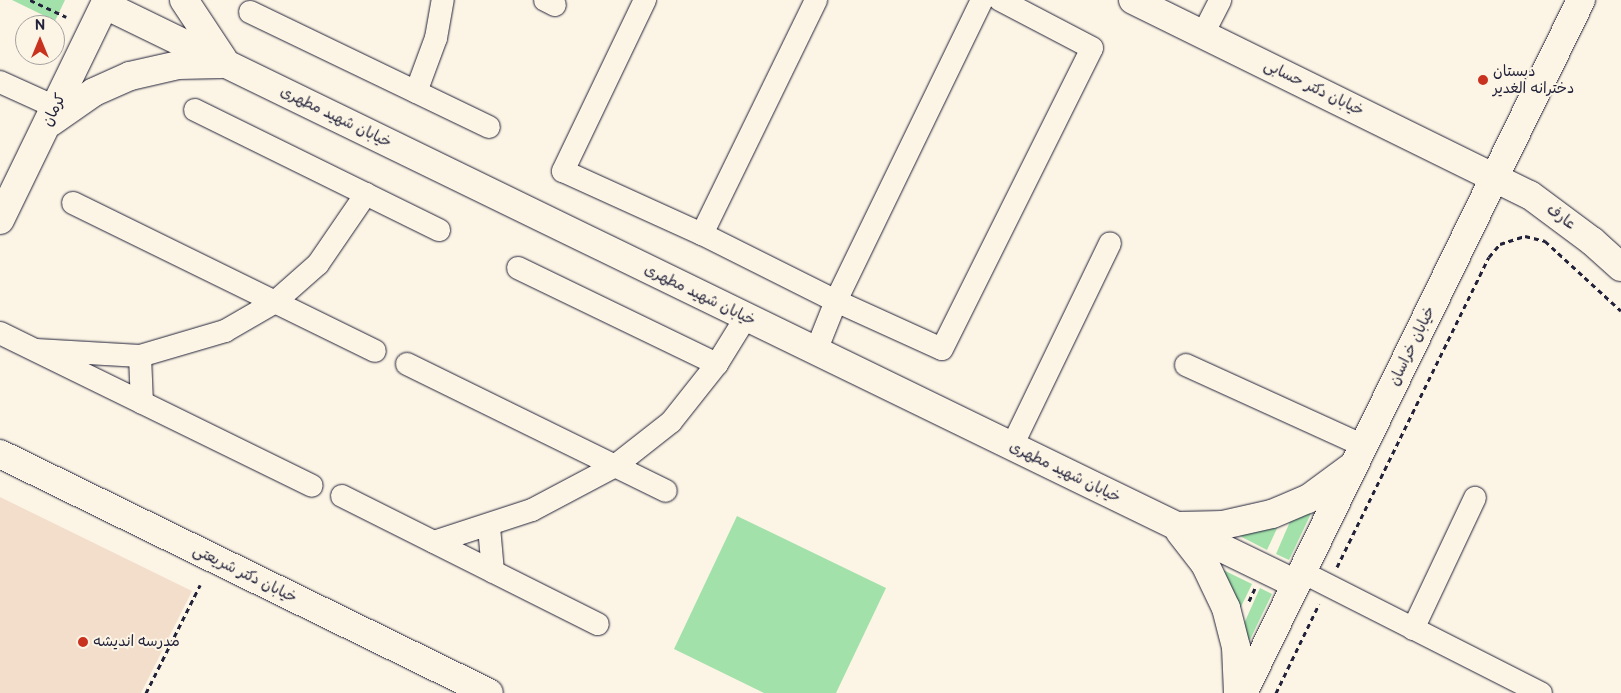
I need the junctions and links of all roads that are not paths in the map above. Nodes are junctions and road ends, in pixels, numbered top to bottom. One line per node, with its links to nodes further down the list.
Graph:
1 (184, 0): 13 (street)
2 (443, 0): 15 (street)
3 (645, 0): 24 (street)
4 (816, 0): 24 (street)
5 (982, 0): 28 (street)
6 (1000, 0): 28 (street)
7 (1133, 0): 12 (street, خیابان دکتر حسابی)
8 (1220, 0): 12 (street)
9 (1581, 0): 19 (street, خیابان خراسان)
10 (106, 2): 13 (street, خیابان شهید مطهری); 17 (street, کرمان)
11 (250, 12): 15 (street)
12 (1203, 34): 19 (street, خیابان دکتر حسابی)
13 (227, 64): 17 (street); 30 (street, خیابان شهید مطهری)
14 (0, 82): 17 (street)
15 (416, 92): 18 (street)
16 (195, 110): 20 (street)
17 (50, 117): 22 (street, کرمان)
18 (489, 127)
19 (1495, 177): 27 (street, عارف); 42 (street, خیابان خراسان)
20 (366, 194): 23 (street); 29 (street)
21 (73, 203): 29 (street)
22 (0, 220)
23 (439, 230)
24 (702, 234): 28 (street)
25 (1110, 243): 40 (street)
26 (518, 268): 37 (street)
27 (1621, 268)
28 (836, 301): 34 (street)
29 (275, 302): 33 (street); 35 (street)
30 (746, 317): 34 (street, خیابان شهید مطهری); 37 (street)
31 (0, 333): 32 (street)
32 (36, 350): 35 (street); 39 (street)
33 (375, 351)
34 (816, 351): 40 (street, خیابان شهید مطهری)
35 (140, 356): 39 (street)
36 (407, 364): 43 (street)
37 (717, 364): 43 (street)
38 (1186, 365): 42 (street)
39 (142, 402): 44 (street)
40 (1012, 446): 48 (street, خیابان شهید مطهری)
41 (0, 454): 55 (street, خیابان دکتر شریعتی)
42 (1359, 454): 48 (street); 52 (street, خیابان خراسان)
43 (615, 466): 45 (street); 49 (street)
44 (312, 486)
45 (666, 491)
46 (342, 496): 50 (street)
47 (1475, 498): 54 (street)
48 (1174, 525): 52 (street, خیابان شهید مطهری); 56 (street)
49 (489, 526): 50 (street); 51 (street)
50 (434, 542): 51 (street)
51 (493, 572): 53 (street)
52 (1299, 578): 54 (street); 57 (street, خیابان خراسان)
53 (598, 624)
54 (1413, 629): 58 (street)
55 (490, 693)
56 (1238, 693)
57 (1243, 693)
58 (1541, 693)

